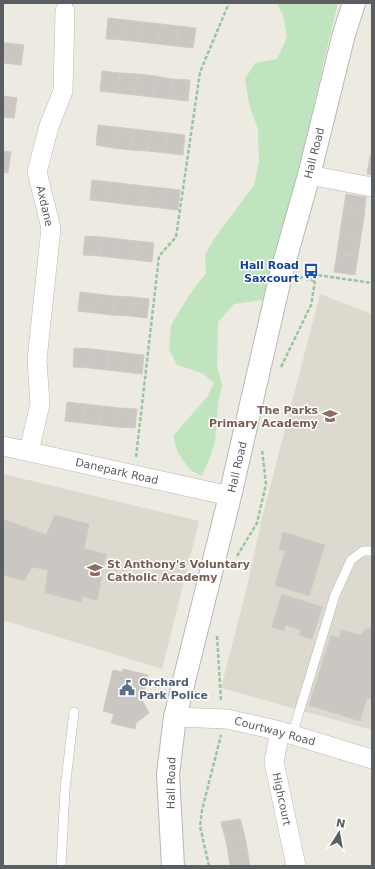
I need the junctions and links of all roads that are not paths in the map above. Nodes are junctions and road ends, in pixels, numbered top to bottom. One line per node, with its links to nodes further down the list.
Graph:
1 (354, 3): 3 (street, Hall Road)
2 (65, 10): 6 (street, Axdane)
3 (309, 175): 4 (street); 7 (street, Hall Road)
4 (372, 187)
5 (3, 446): 6 (street, Danepark Road)
6 (29, 451): 7 (street, Danepark Road)
7 (230, 496): 10 (street, Hall Road)
8 (372, 551): 11 (lane)
9 (74, 712): 13 (lane)
10 (175, 717): 11 (street, Courtway Road); 14 (street, Hall Road)
11 (286, 733): 12 (street, Courtway Road); 15 (street, Highcourt)
12 (372, 759)
13 (61, 866)
14 (173, 866)
15 (296, 866)

